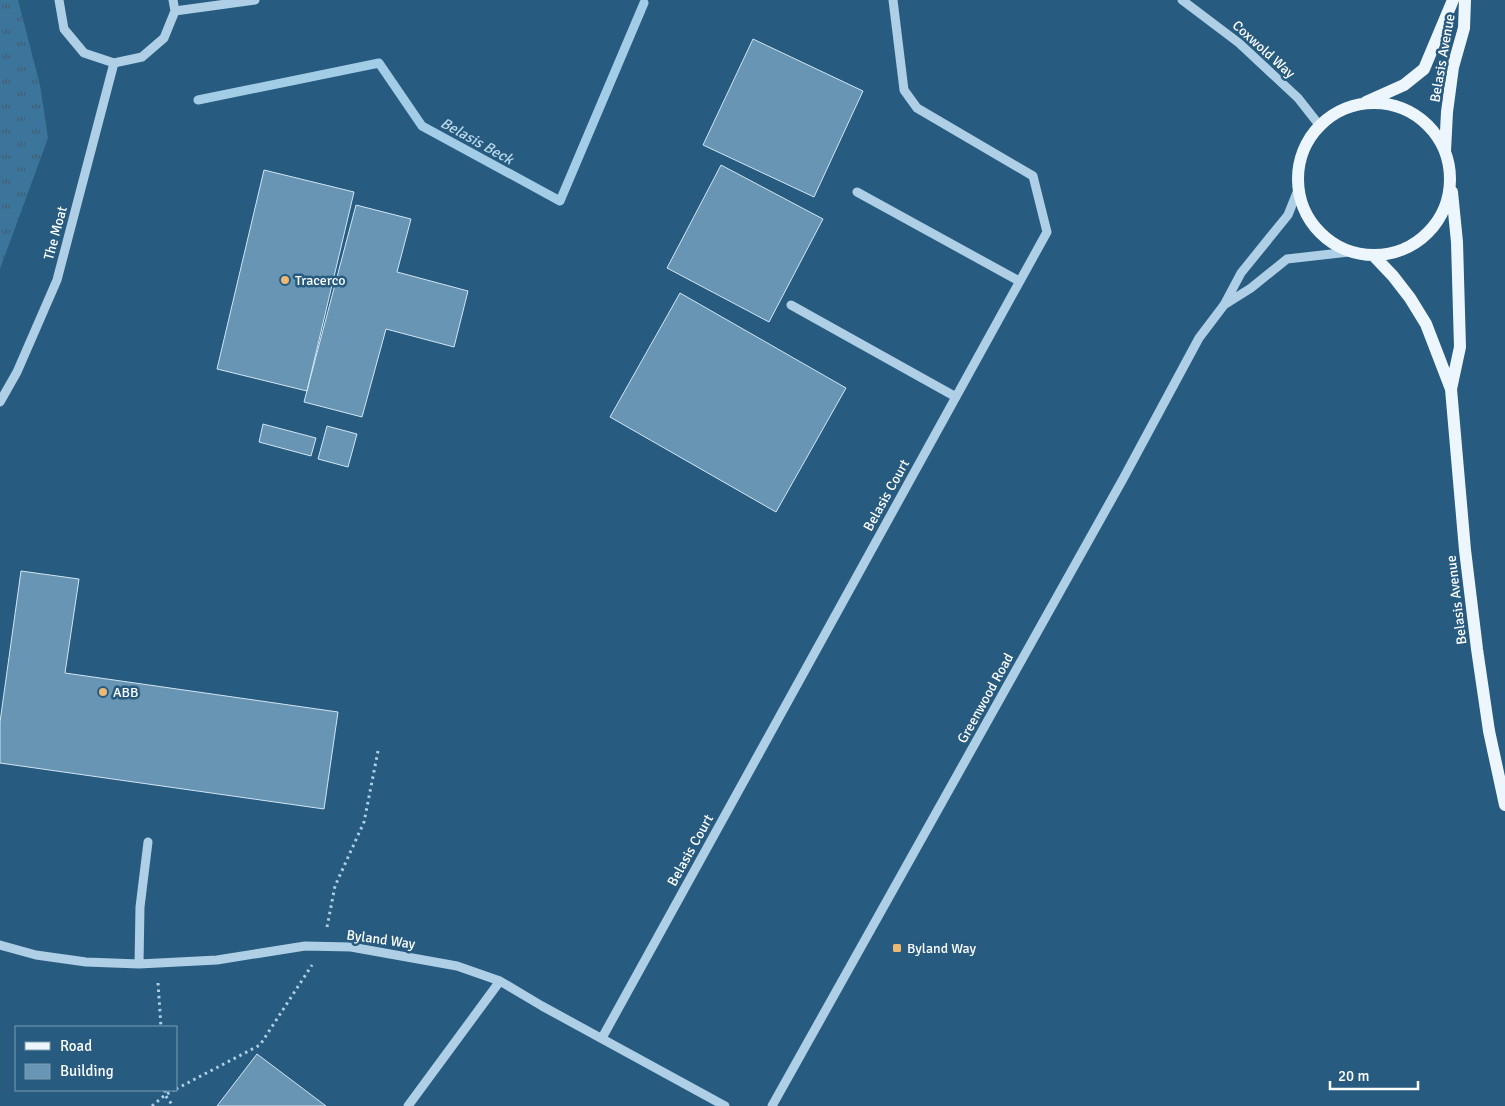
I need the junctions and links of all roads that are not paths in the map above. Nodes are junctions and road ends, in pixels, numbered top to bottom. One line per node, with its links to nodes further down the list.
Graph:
1 (59, 0): 9 (street)
2 (173, 0): 8 (street)
3 (255, 0): 8 (street)
4 (893, 0): 18 (street, Belasis Court)
5 (1182, 0): 11 (street, Coxwold Way)
6 (1453, 0): 10 (main road, Belasis Avenue)
7 (1466, 0): 12 (main road, Belasis Avenue)
8 (174, 11): 9 (street)
9 (114, 63): 23 (street, The Moat)
10 (1362, 104): 11 (main road); 12 (main road)
11 (1320, 126): 14 (main road)
12 (1445, 151): 13 (main road)
13 (1451, 182): 17 (main road); 21 (main road, Belasis Avenue)
14 (1298, 190): 16 (main road); 20 (street, Greenwood Road)
15 (857, 192): 18 (street)
16 (1349, 252): 17 (main road); 20 (street, Greenwood Road)
17 (1374, 256): 21 (main road, Belasis Avenue)
18 (1019, 281): 22 (street, Belasis Court)
19 (791, 305): 22 (street)
20 (1224, 305): 32 (street, Greenwood Road)
21 (1451, 389): 24 (main road, Belasis Avenue)
22 (956, 397): 29 (street, Belasis Court)
23 (0, 402)
24 (1505, 805)
25 (148, 842): 27 (street)
26 (0, 945): 27 (street, Byland Way)
27 (138, 964): 28 (street, Byland Way)
28 (500, 981): 29 (street, Byland Way); 30 (street)
29 (602, 1038): 31 (street, Byland Way)
30 (408, 1106)
31 (725, 1106)
32 (772, 1106)

